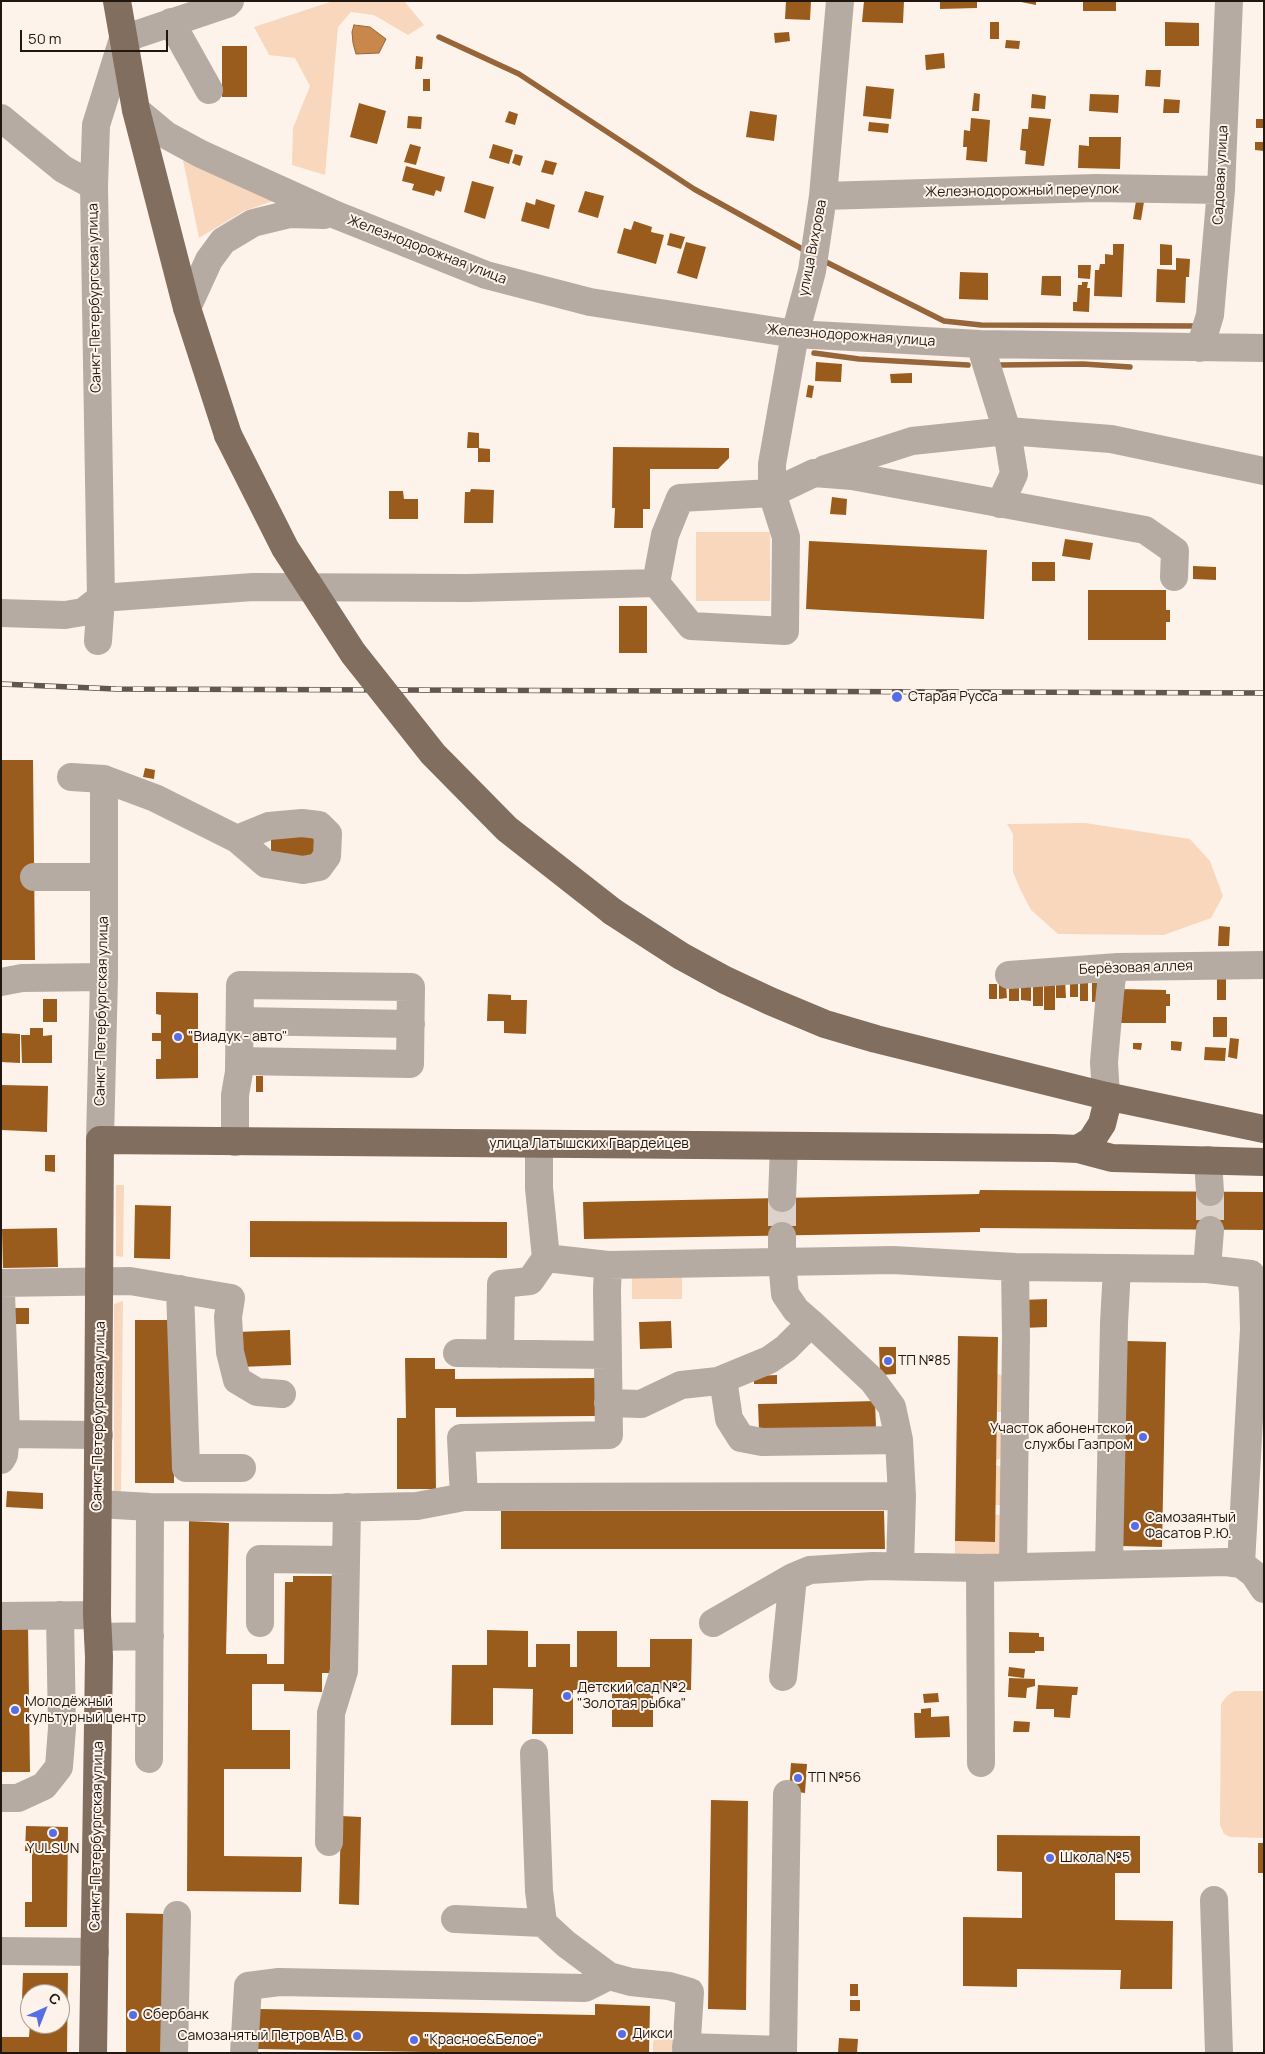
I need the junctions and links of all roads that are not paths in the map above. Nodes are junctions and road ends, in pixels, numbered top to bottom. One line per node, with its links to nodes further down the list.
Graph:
1 (117, 1): 6 (main road, Санкт-Петербургская улица)
2 (230, 1): 5 (street)
3 (840, 1): 12 (street, улица Вихрова)
4 (1229, 1): 11 (street, Садовая улица)
5 (171, 22): 6 (street); 7 (street)
6 (123, 40): 8 (main road); 10 (street, Санкт-Петербургская улица)
7 (209, 90)
8 (136, 110): 13 (street, Железнодорожная улица); 14 (main road)
9 (1, 118): 10 (street)
10 (94, 186): 26 (street, Санкт-Петербургская улица)
11 (1221, 190): 12 (street, Железнодорожный переулок); 17 (street, Садовая улица)
12 (823, 196): 15 (street, улица Вихрова)
13 (336, 215): 14 (street); 15 (street, Железнодорожная улица)
14 (187, 308): 42 (main road, bridge)
15 (795, 334): 16 (street, Железнодорожная улица); 22 (street, улица Вихрова)
16 (980, 344): 17 (street, Железнодорожная улица); 19 (street)
17 (1200, 348): 18 (street, Железнодорожная улица)
18 (1264, 348)
19 (1007, 430): 20 (street); 21 (street); 23 (street)
20 (1264, 471)
21 (814, 473): 22 (street); 23 (street)
22 (772, 493): 25 (street); 25 (street)
23 (1000, 504): 24 (street)
24 (1174, 577)
25 (656, 582): 26 (street)
26 (101, 598): 27 (street); 28 (street, Санкт-Петербургская улица)
27 (1, 613)
28 (98, 641)
29 (71, 778): 30 (street)
30 (104, 780): 31 (street); 33 (street, Санкт-Петербургская улица)
31 (237, 840)
32 (34, 876): 33 (street)
33 (103, 877): 37 (street, Санкт-Петербургская улица)
34 (1264, 965): 35 (street, Берёзовая аллея)
35 (1118, 967): 36 (street, Берёзовая аллея); 42 (street)
36 (1009, 975)
37 (104, 977): 38 (street); 44 (street, Санкт-Петербургская улица)
38 (1, 982)
39 (240, 1021): 40 (street); 40 (street); 41 (street)
40 (411, 1024): 41 (street)
41 (239, 1061): 45 (street)
42 (1106, 1096): 43 (main road); 48 (main road)
43 (1264, 1129)
44 (100, 1140): 45 (main road, улица Латышских Гвардейцев); 61 (main road, Санкт-Петербургская улица)
45 (234, 1142): 46 (main road, улица Латышских Гвардейцев)
46 (539, 1144): 47 (main road, улица Латышских Гвардейцев); 55 (street)
47 (784, 1146): 48 (main road, улица Латышских Гвардейцев); 52 (street)
48 (1078, 1149): 49 (main road, улица Латышских Гвардейцев)
49 (1208, 1160): 50 (main road, улица Латышских Гвардейцев); 51 (street)
50 (1264, 1162)
51 (1210, 1192)
52 (782, 1198)
53 (1210, 1230): 59 (street)
54 (782, 1248): 56 (street); 57 (street); 65 (street)
55 (546, 1258): 56 (street); 67 (street)
56 (608, 1266): 68 (street)
57 (1015, 1267): 58 (street); 85 (street)
58 (1117, 1268): 59 (street); 82 (street)
59 (1207, 1269): 60 (street)
60 (1257, 1278): 83 (street)
61 (100, 1282): 62 (street); 63 (street); 72 (main road, Санкт-Петербургская улица)
62 (1, 1283)
63 (180, 1289): 70 (street); 75 (street)
64 (1, 1293): 74 (street)
65 (811, 1323): 69 (street); 73 (street)
66 (457, 1353): 67 (street)
67 (500, 1354): 68 (street)
68 (608, 1355): 71 (street)
69 (724, 1379): 71 (street); 73 (street)
70 (282, 1394)
71 (608, 1404): 77 (street)
72 (99, 1435): 74 (street); 78 (main road, Санкт-Петербургская улица)
73 (899, 1440): 76 (street)
74 (4, 1447)
75 (242, 1468)
76 (902, 1496): 77 (street); 84 (street)
77 (464, 1497): 80 (street)
78 (98, 1504): 79 (street); 93 (main road, Санкт-Петербургская улица)
79 (150, 1507): 80 (street); 94 (street)
80 (347, 1507): 81 (street)
81 (346, 1560): 91 (street); 101 (street)
82 (1109, 1564): 83 (street); 85 (street)
83 (1241, 1564): 88 (street)
84 (900, 1566): 86 (street); 87 (street)
85 (1013, 1566): 86 (street)
86 (980, 1568): 98 (street)
87 (793, 1577): 92 (street); 95 (street)
88 (1264, 1589)
89 (60, 1615): 90 (street); 93 (street); 100 (street)
90 (1, 1616)
91 (260, 1623)
92 (713, 1623)
93 (97, 1626): 94 (street); 107 (main road, Санкт-Петербургская улица)
94 (150, 1636): 97 (street)
95 (782, 1677)
96 (534, 1753): 105 (street)
97 (149, 1759)
98 (981, 1764)
99 (787, 1794): 110 (street)
100 (1, 1798)
101 (329, 1842)
102 (1214, 1900): 114 (street)
103 (177, 1915): 112 (street)
104 (455, 1918): 105 (street)
105 (543, 1923): 108 (street)
106 (1, 1951): 107 (street)
107 (95, 1952): 111 (main road, Санкт-Петербургская улица)
108 (609, 1976): 109 (street); 113 (street)
109 (686, 2050): 110 (street)
110 (783, 2051)
111 (93, 2053)
112 (174, 2053)
113 (244, 2053)
114 (1219, 2053)

